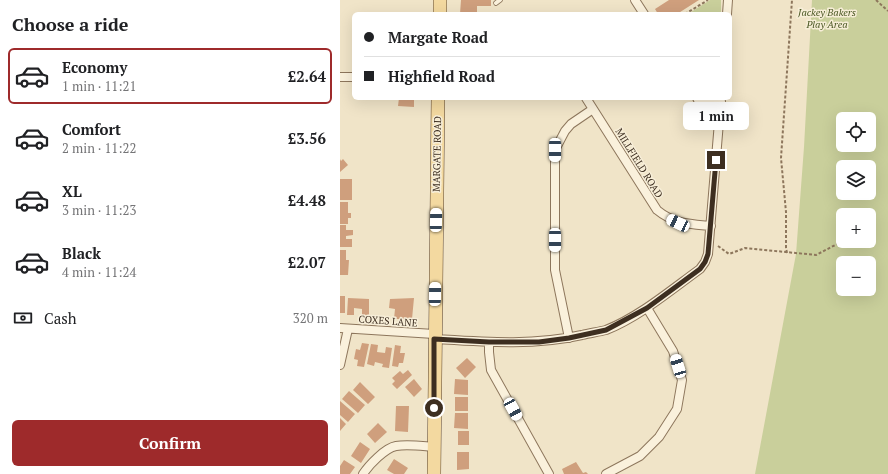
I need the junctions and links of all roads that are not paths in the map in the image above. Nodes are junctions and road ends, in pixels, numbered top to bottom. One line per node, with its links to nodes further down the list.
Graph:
1 (440, 0): 6 (main road)
2 (500, 0): 5 (lane)
3 (635, 0): 7 (street)
4 (728, 0): 8 (street)
5 (496, 3)
6 (440, 12)
7 (643, 12)
8 (727, 12)
9 (340, 77): 10 (street)
10 (352, 77)
11 (438, 100): 19 (main road, MARGATE ROAD)
12 (587, 100): 15 (street, MILLFIELD ROAD)
13 (698, 100): 14 (street)
14 (721, 100): 16 (street, COXES LANE)
15 (593, 109): 16 (street, MILLFIELD ROAD); 20 (street)
16 (711, 226): 17 (street, COXES LANE)
17 (647, 308): 20 (street, COXES LANE); 27 (street)
18 (344, 328): 19 (street, COXES LANE); 22 (street)
19 (434, 337): 21 (street, COXES LANE); 23 (main road, MARGATE ROAD)
20 (569, 338): 21 (street, COXES LANE)
21 (489, 342): 26 (street)
22 (340, 365)
23 (434, 447): 24 (street); 25 (main road, MARGATE ROAD)
24 (363, 474)
25 (434, 474)
26 (549, 474)
27 (606, 474)

